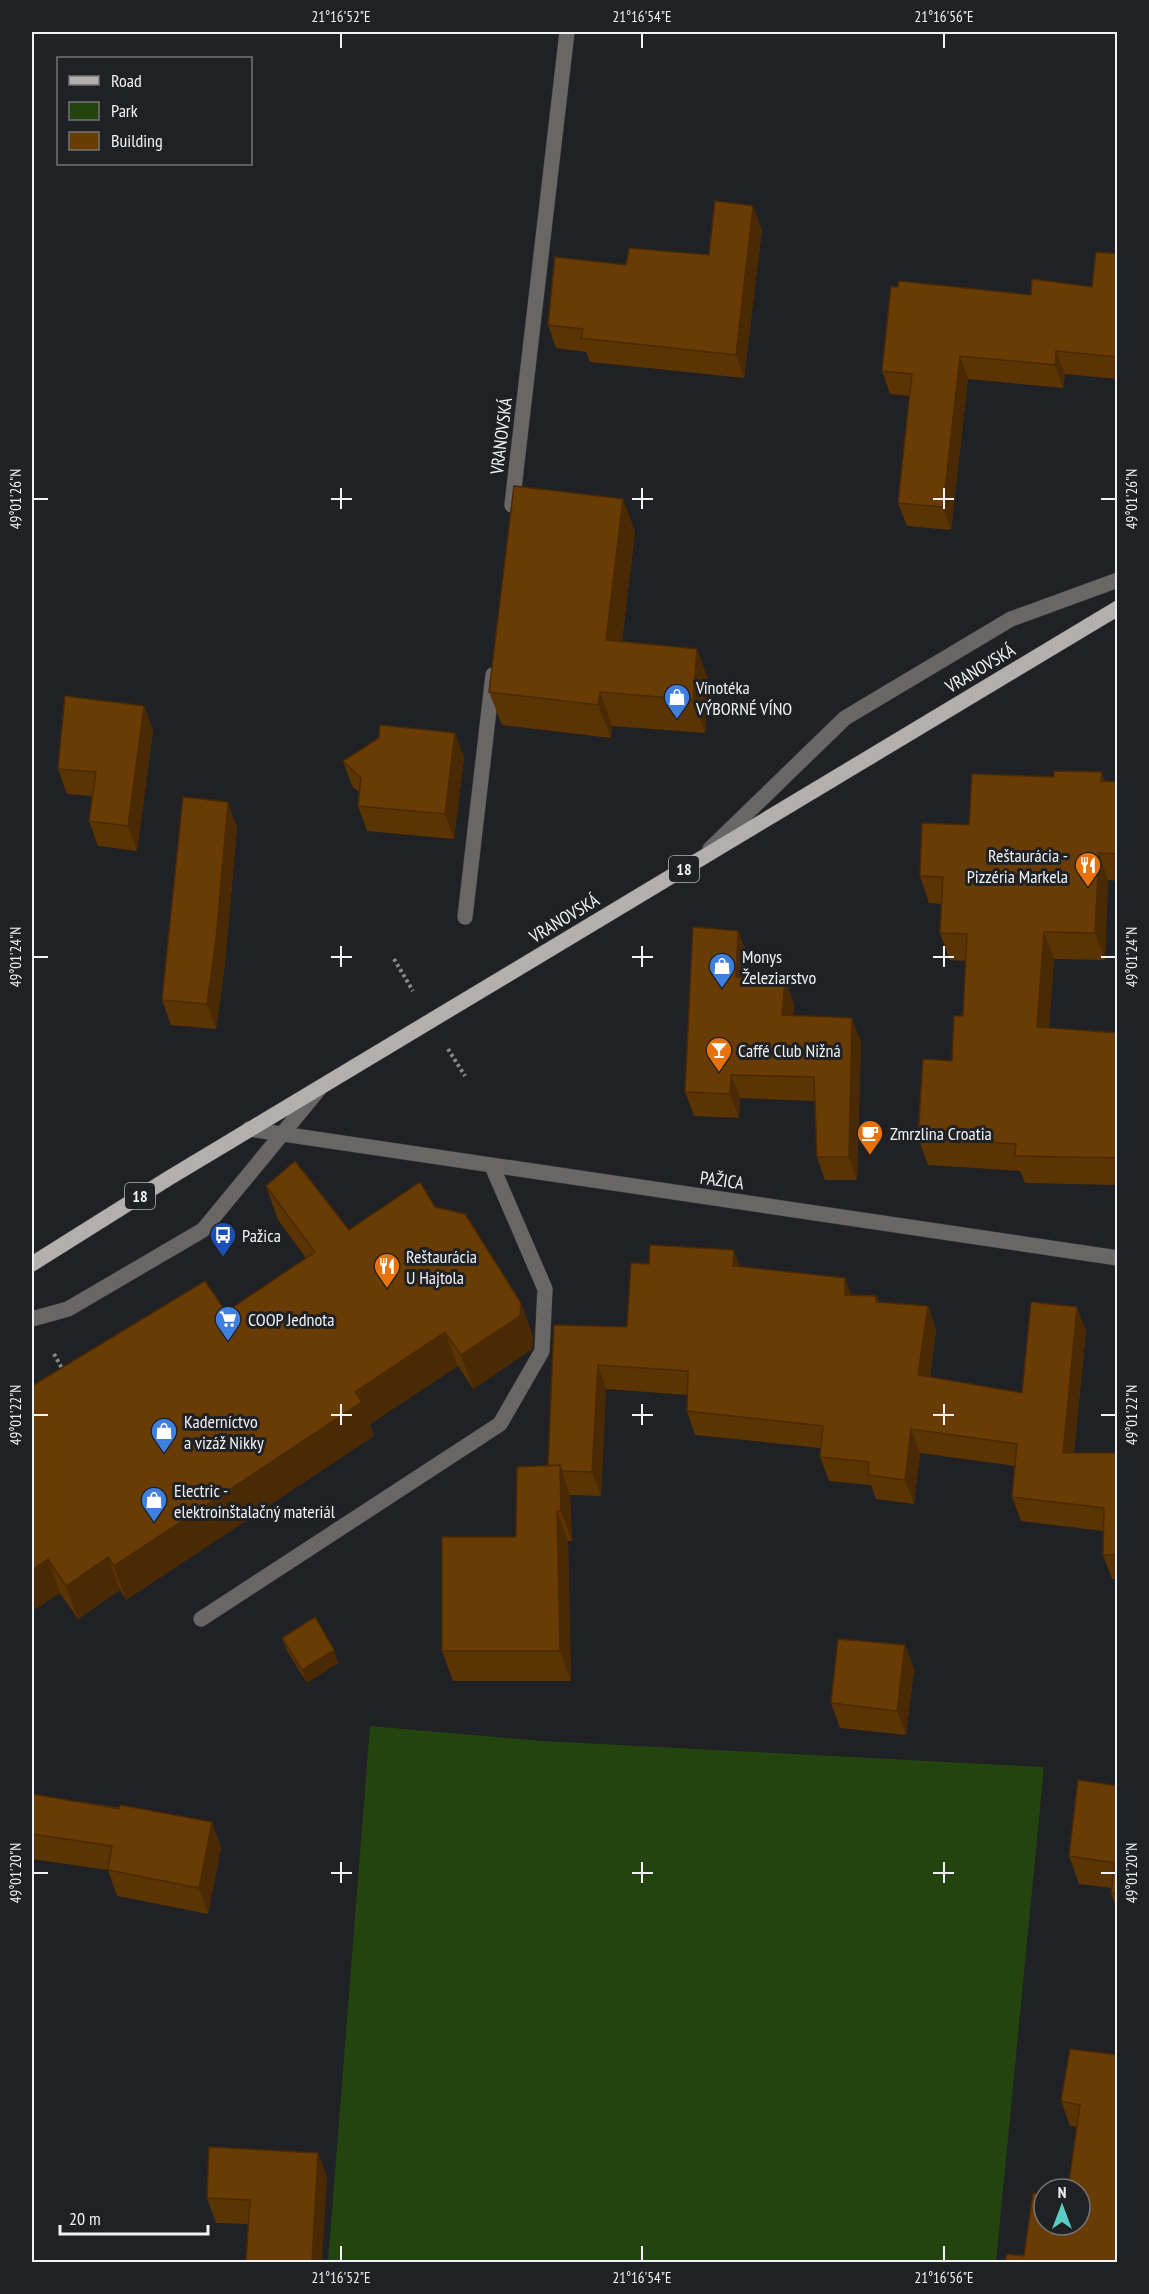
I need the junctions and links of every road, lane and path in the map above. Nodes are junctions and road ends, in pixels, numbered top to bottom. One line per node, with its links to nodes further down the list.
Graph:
1 (567, 32): 2 (street, VRANOVSKÁ)
2 (511, 516)
3 (1118, 579): 6 (street)
4 (1118, 608): 6 (main road, VRANOVSKÁ / 18)
5 (495, 657): 7 (street)
6 (702, 858): 8 (main road, VRANOVSKÁ / 18)
7 (465, 917)
8 (321, 1086): 9 (main road, VRANOVSKÁ / 18); 10 (street)
9 (249, 1129): 10 (street, PAŽICA); 13 (main road, VRANOVSKÁ / 18)
10 (282, 1134): 11 (street, PAŽICA); 14 (street)
11 (492, 1166): 12 (street, PAŽICA); 17 (street)
12 (1118, 1258)
13 (32, 1264)
14 (32, 1319)
15 (54, 1354): 16 (path)
16 (70, 1381)
17 (201, 1619)

